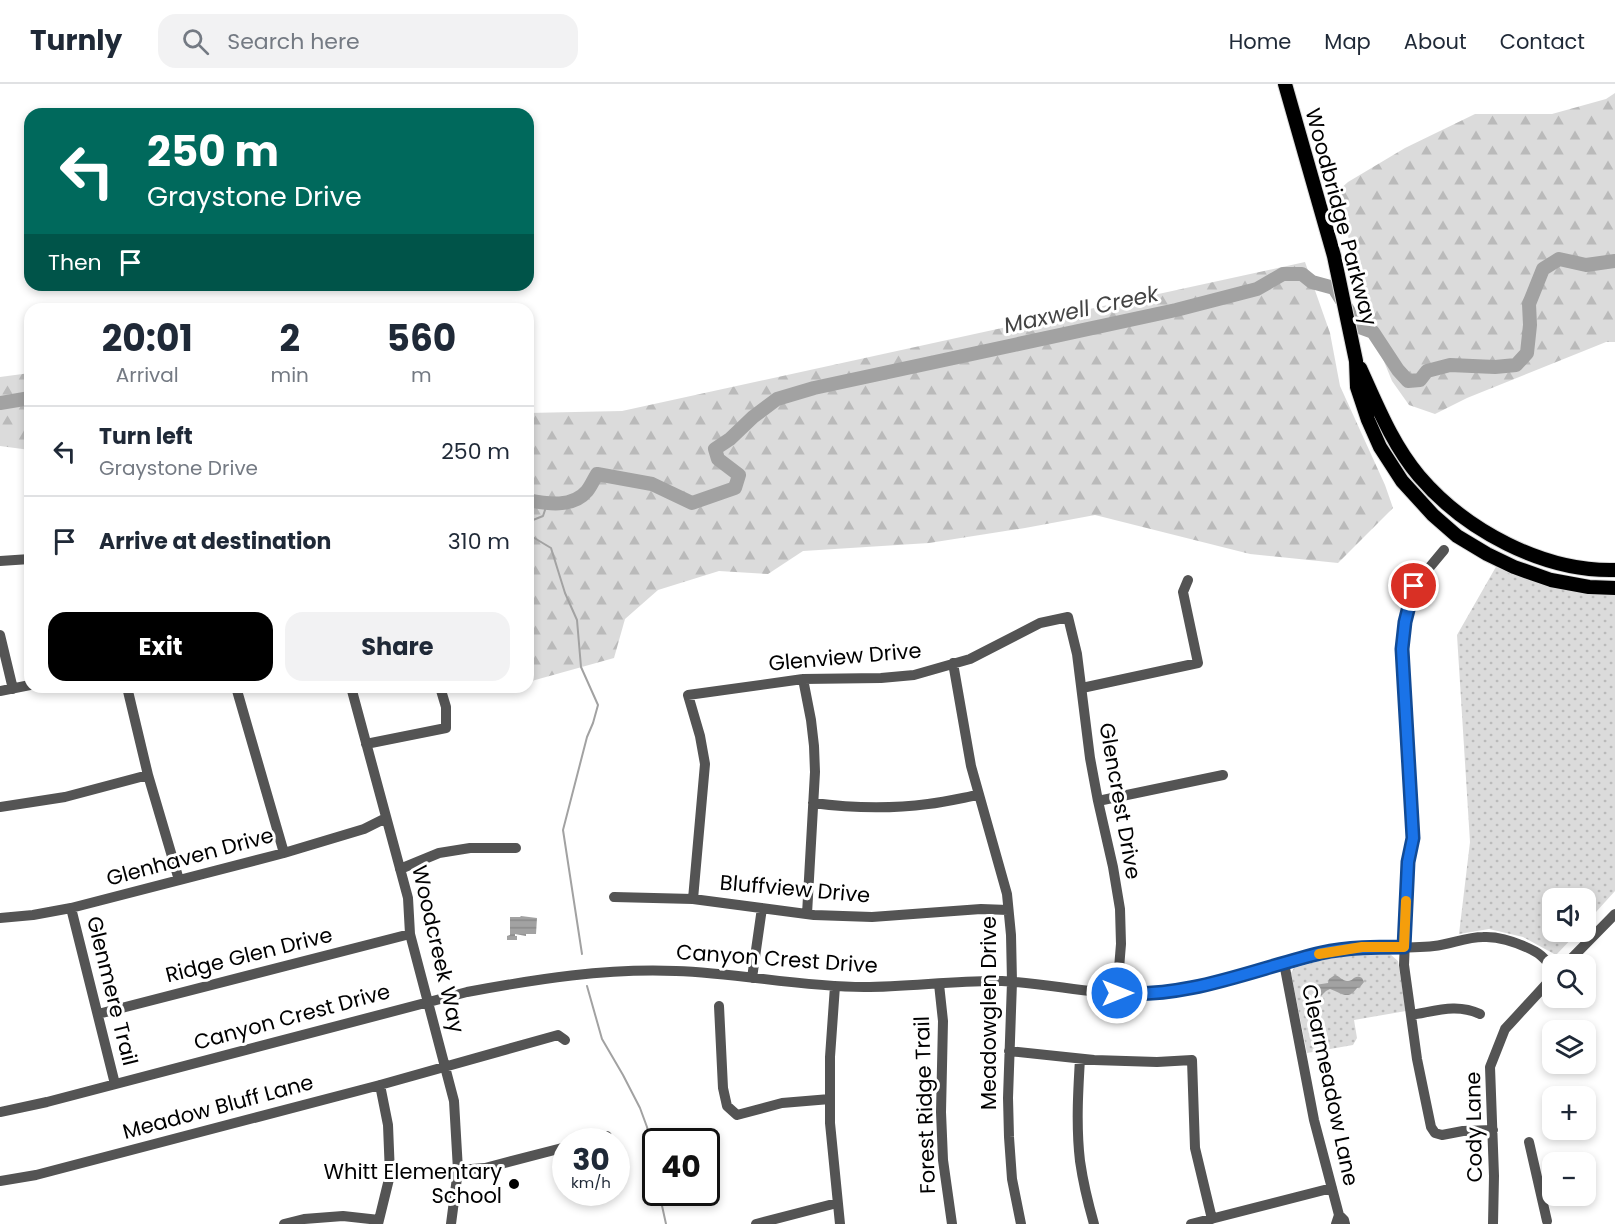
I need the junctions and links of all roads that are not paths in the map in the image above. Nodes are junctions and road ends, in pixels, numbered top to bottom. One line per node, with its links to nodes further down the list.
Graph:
1 (1285, 84): 2 (main road, Woodbridge Parkway)
2 (1356, 361): 6 (main road, Woodbridge Parkway); 8 (main road, Woodbridge Parkway)
3 (1444, 550): 42 (street)
4 (24, 559): 5 (street)
5 (0, 561)
6 (1615, 570)
7 (1188, 580): 14 (street)
8 (1615, 588)
9 (1068, 617): 11 (street, Glenview Drive); 14 (street, Glencrest Drive)
10 (0, 635): 15 (street)
11 (953, 663): 12 (street, Glenview Drive); 24 (street, Meadowglen Drive)
12 (803, 679): 26 (street); 34 (street, Glenview Drive)
13 (24, 686): 15 (street)
14 (1082, 688): 25 (street, Glencrest Drive)
15 (13, 689): 16 (street)
16 (0, 691)
17 (128, 693): 22 (street)
18 (238, 693): 30 (street)
19 (353, 693): 21 (street, Woodcreek Way)
20 (442, 693): 21 (street)
21 (366, 744): 28 (street, Woodcreek Way)
22 (148, 775): 27 (street); 32 (street)
23 (1223, 775): 25 (street)
24 (978, 795): 26 (street); 37 (street, Meadowglen Drive)
25 (1098, 801): 51 (street, Glencrest Drive)
26 (813, 803): 38 (street)
27 (0, 807)
28 (386, 818): 30 (street, Glenhaven Drive); 31 (street, Woodcreek Way)
29 (516, 848): 31 (street)
30 (284, 853): 32 (street, Glenhaven Drive)
31 (400, 869): 41 (street, Woodcreek Way)
32 (179, 880): 35 (street, Glenhaven Drive)
33 (614, 897): 34 (street, Bluffview Drive)
34 (693, 899): 36 (street, Bluffview Drive)
35 (71, 908): 40 (street, Glenhaven Drive); 54 (street, Glenmere Trail)
36 (762, 908): 38 (street, Bluffview Drive); 46 (street)
37 (1008, 910): 38 (street, Bluffview Drive); 47 (street, Meadowglen Drive)
38 (807, 914)
39 (1615, 914): 43 (street)
40 (0, 918)
41 (410, 934): 52 (street, Woodcreek Way); 54 (street, Ridge Glen Drive)
42 (1404, 947): 44 (street, Canyon Crest Drive); 45 (street, Canyon Crest Drive); 56 (street)
43 (1576, 954)
44 (1542, 957)
45 (1284, 963): 51 (street, Canyon Crest Drive); 70 (street, Clearmeadow Lane)
46 (752, 978): 49 (street, Canyon Crest Drive); 52 (street, Canyon Crest Drive)
47 (1012, 982): 48 (street, Canyon Crest Drive); 51 (street, Canyon Crest Drive); 58 (street, Meadowglen Drive)
48 (939, 984): 49 (street, Canyon Crest Drive); 80 (street, Forest Ridge Trail)
49 (835, 986): 63 (street)
50 (1542, 989): 65 (street, Cody Lane)
51 (1117, 993)
52 (428, 1002): 60 (street, Woodcreek Way); 61 (street, Canyon Crest Drive)
53 (718, 1006): 63 (street)
54 (98, 1014): 61 (street, Glenmere Trail)
55 (1480, 1014): 56 (street)
56 (1411, 1015): 65 (street)
57 (565, 1040): 60 (street, Meadow Bluff Lane)
58 (1010, 1051): 59 (street); 81 (street, Meadowglen Drive)
59 (1080, 1059): 72 (street); 82 (street)
60 (445, 1068): 62 (street, Meadow Bluff Lane); 68 (street, Woodcreek Way)
61 (115, 1084): 64 (street, Canyon Crest Drive)
62 (380, 1085): 69 (street, Meadow Bluff Lane); 75 (street)
63 (830, 1099): 71 (street)
64 (0, 1112)
65 (1492, 1130): 84 (street, Cody Lane)
66 (1528, 1142): 74 (street)
67 (552, 1151): 68 (street)
68 (458, 1170): 77 (street, Woodcreek Way)
69 (0, 1181)
70 (1332, 1188): 72 (street); 73 (street, Clearmeadow Lane)
71 (837, 1203): 78 (street); 79 (street)
72 (1212, 1219): 83 (street)
73 (1340, 1221)
74 (1546, 1221)
75 (378, 1222): 76 (street)
76 (284, 1224)
77 (451, 1224)
78 (756, 1224)
79 (840, 1224)
80 (952, 1224)
81 (1021, 1224)
82 (1094, 1224)
83 (1191, 1224)
84 (1493, 1224)

